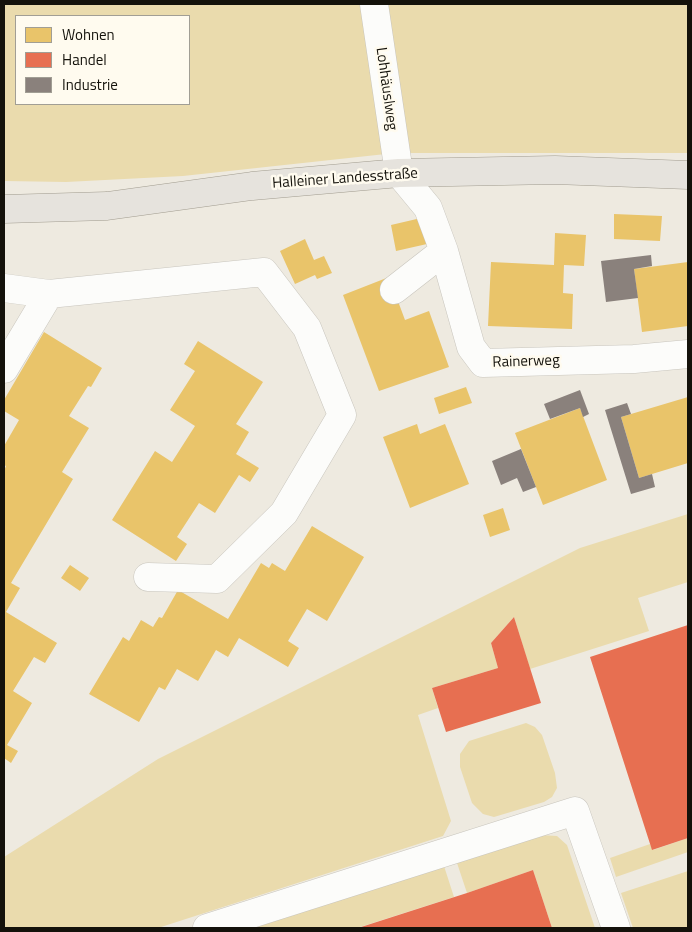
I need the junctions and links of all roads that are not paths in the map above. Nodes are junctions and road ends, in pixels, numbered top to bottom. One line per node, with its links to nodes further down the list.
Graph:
1 (374, 4): 2 (street, Lohhäuslweg)
2 (399, 173): 3 (main road, Halleiner Landesstraße); 4 (main road, Halleiner Landesstraße); 5 (street, Rainerweg)
3 (688, 175)
4 (4, 209)
5 (444, 250): 7 (street); 9 (street, Rainerweg)
6 (4, 288): 8 (street)
7 (394, 290)
8 (49, 294): 10 (street); 11 (street)
9 (688, 354)
10 (4, 369)
11 (148, 577)
12 (207, 928): 13 (street)
13 (616, 928)

